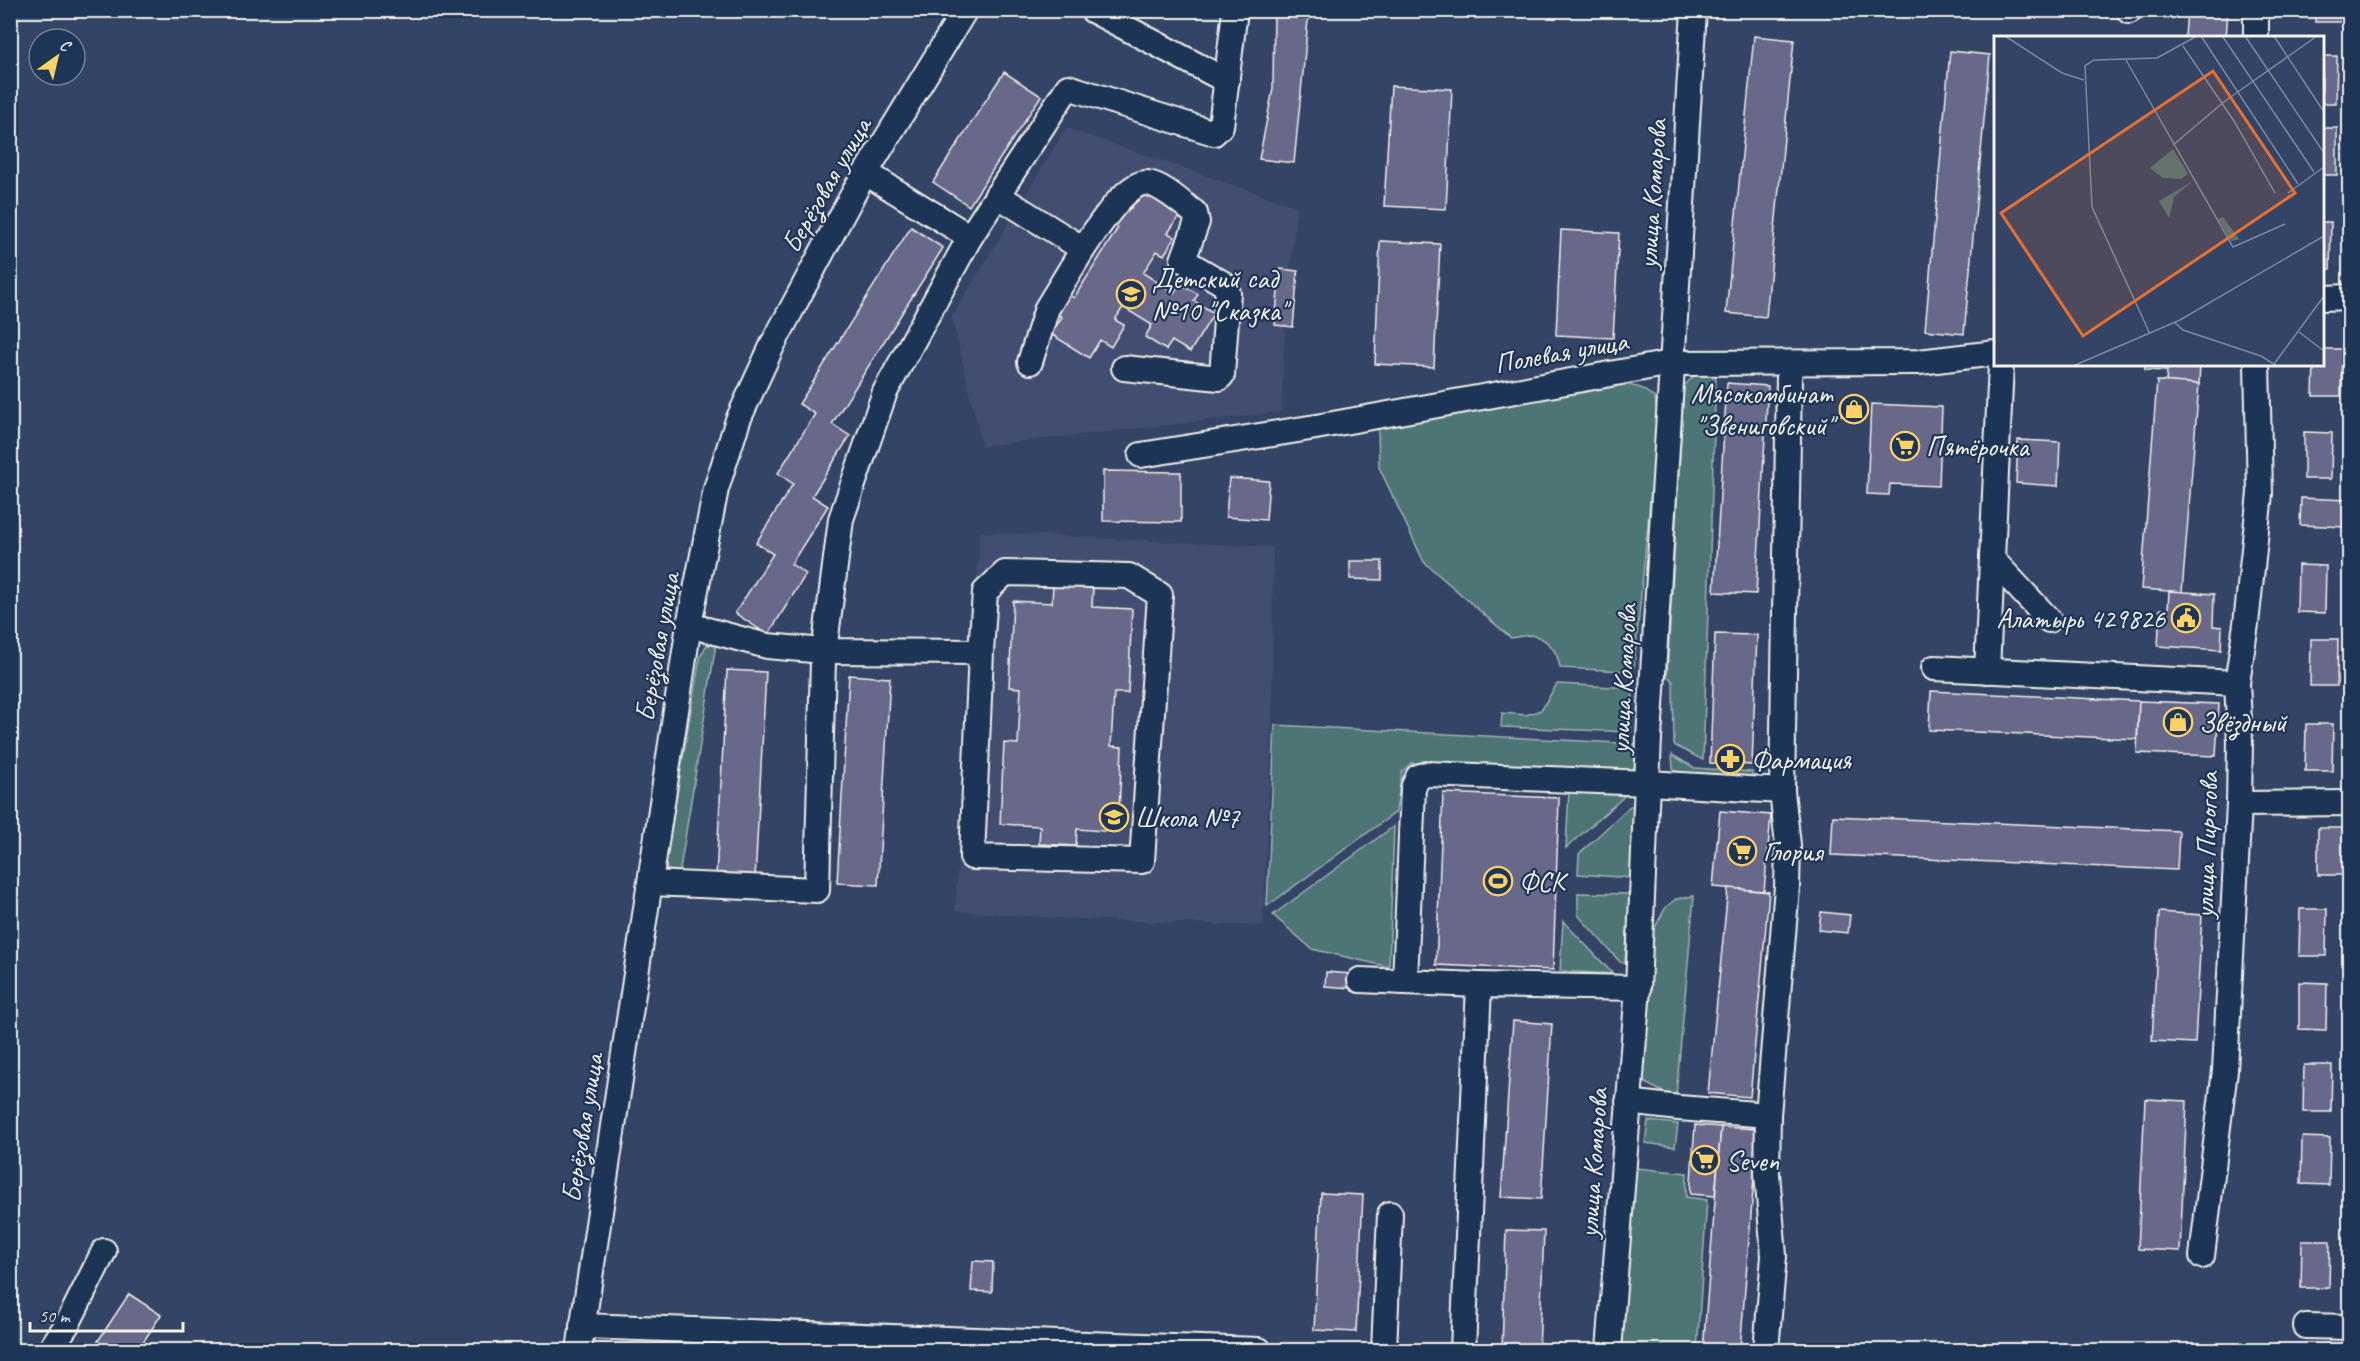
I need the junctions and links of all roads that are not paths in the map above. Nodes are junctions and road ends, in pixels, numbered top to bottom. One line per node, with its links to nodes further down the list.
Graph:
1 (965, 10): 8 (street, Берёзовая улица)
2 (1092, 10): 7 (street)
3 (1234, 10): 7 (street)
4 (1694, 10): 16 (street, улица Комарова)
5 (2256, 10): 6 (street)
6 (2256, 36)
7 (1227, 81): 9 (street)
8 (866, 173): 10 (street); 24 (street, Берёзовая улица)
9 (997, 195): 10 (street); 11 (street)
10 (970, 237): 25 (street)
11 (1083, 249): 15 (street); 20 (street)
12 (2349, 297): 13 (street)
13 (2324, 298)
14 (1994, 353): 17 (street, Полевая улица)
15 (1030, 362)
16 (1671, 363): 17 (street, Полевая улица); 21 (street, Полевая улица); 30 (street, улица Комарова)
17 (1791, 363): 31 (street)
18 (2001, 366): 22 (street)
19 (2257, 366): 29 (street, улица Пирогова)
20 (1124, 368)
21 (1141, 455)
22 (1992, 559): 23 (street); 28 (street)
23 (2049, 620)
24 (689, 625): 25 (street); 34 (street, Берёзовая улица)
25 (824, 651): 26 (street); 34 (street)
26 (981, 652): 26 (street)
27 (1934, 668): 28 (street)
28 (1987, 671): 29 (street)
29 (2237, 683): 33 (street, улица Пирогова)
30 (1648, 783): 31 (street); 36 (street); 38 (street, улица Комарова)
31 (1782, 791): 40 (street)
32 (2349, 803): 33 (street)
33 (2239, 804): 43 (street, улица Пирогова)
34 (650, 883): 44 (street, Берёзовая улица)
35 (1360, 980): 36 (street)
36 (1405, 982): 37 (street)
37 (1479, 985): 38 (street); 52 (street)
38 (1638, 988): 39 (street, улица Комарова)
39 (1628, 1102): 40 (street); 53 (street, улица Комарова)
40 (1768, 1115): 54 (street)
41 (1390, 1215): 51 (street)
42 (104, 1251): 47 (street)
43 (2202, 1256)
44 (582, 1326): 48 (street, Берёзовая улица); 49 (street)
45 (2306, 1326): 46 (street)
46 (2349, 1327)
47 (50, 1350)
48 (579, 1350)
49 (1230, 1350): 50 (street)
50 (1259, 1350)
51 (1384, 1350)
52 (1463, 1350)
53 (1609, 1350)
54 (1766, 1350)

